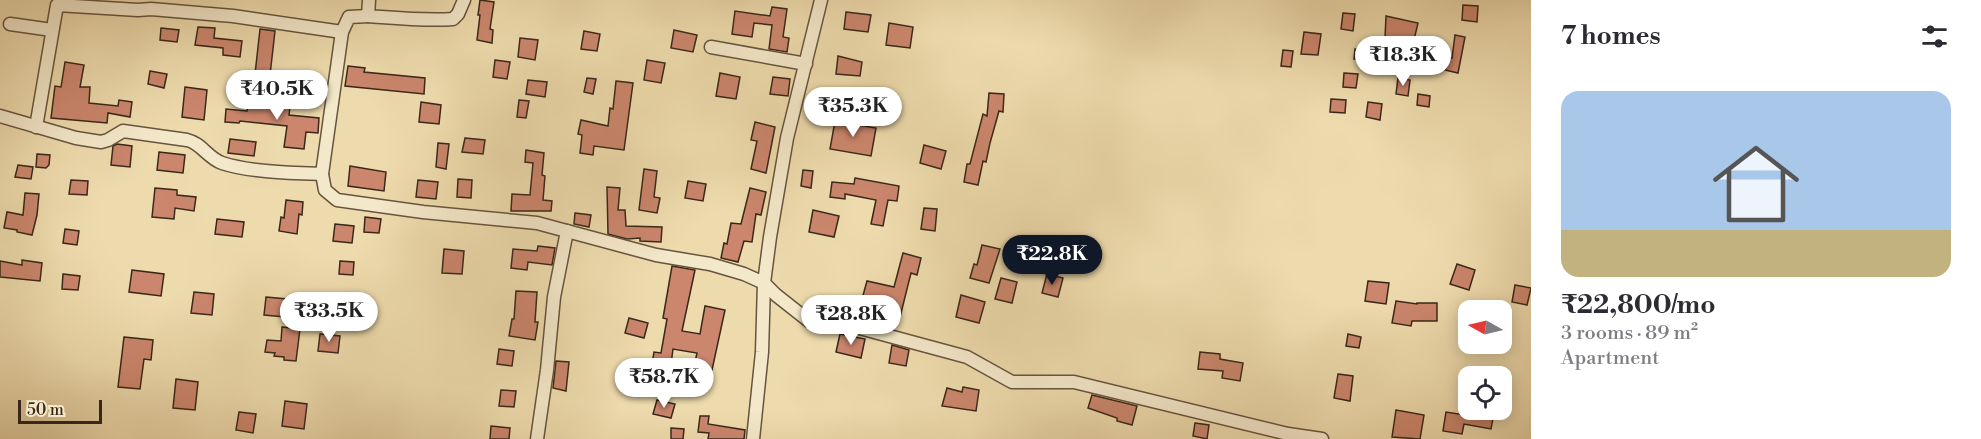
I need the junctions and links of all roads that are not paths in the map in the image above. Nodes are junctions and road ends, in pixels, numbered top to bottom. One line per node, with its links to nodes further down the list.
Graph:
1 (369, 0): 5 (street)
2 (464, 0): 5 (street)
3 (821, 0): 10 (street)
4 (57, 3): 7 (street); 8 (street)
5 (368, 16): 8 (street)
6 (10, 24): 7 (street)
7 (52, 30): 12 (street)
8 (342, 32): 13 (street)
9 (711, 47): 10 (street)
10 (806, 64): 15 (street)
11 (0, 116): 12 (street)
12 (36, 127): 13 (street)
13 (322, 174): 14 (street)
14 (567, 231): 15 (street); 16 (street)
15 (764, 283): 17 (street); 18 (street)
16 (537, 439)
17 (753, 439)
18 (1322, 439)

